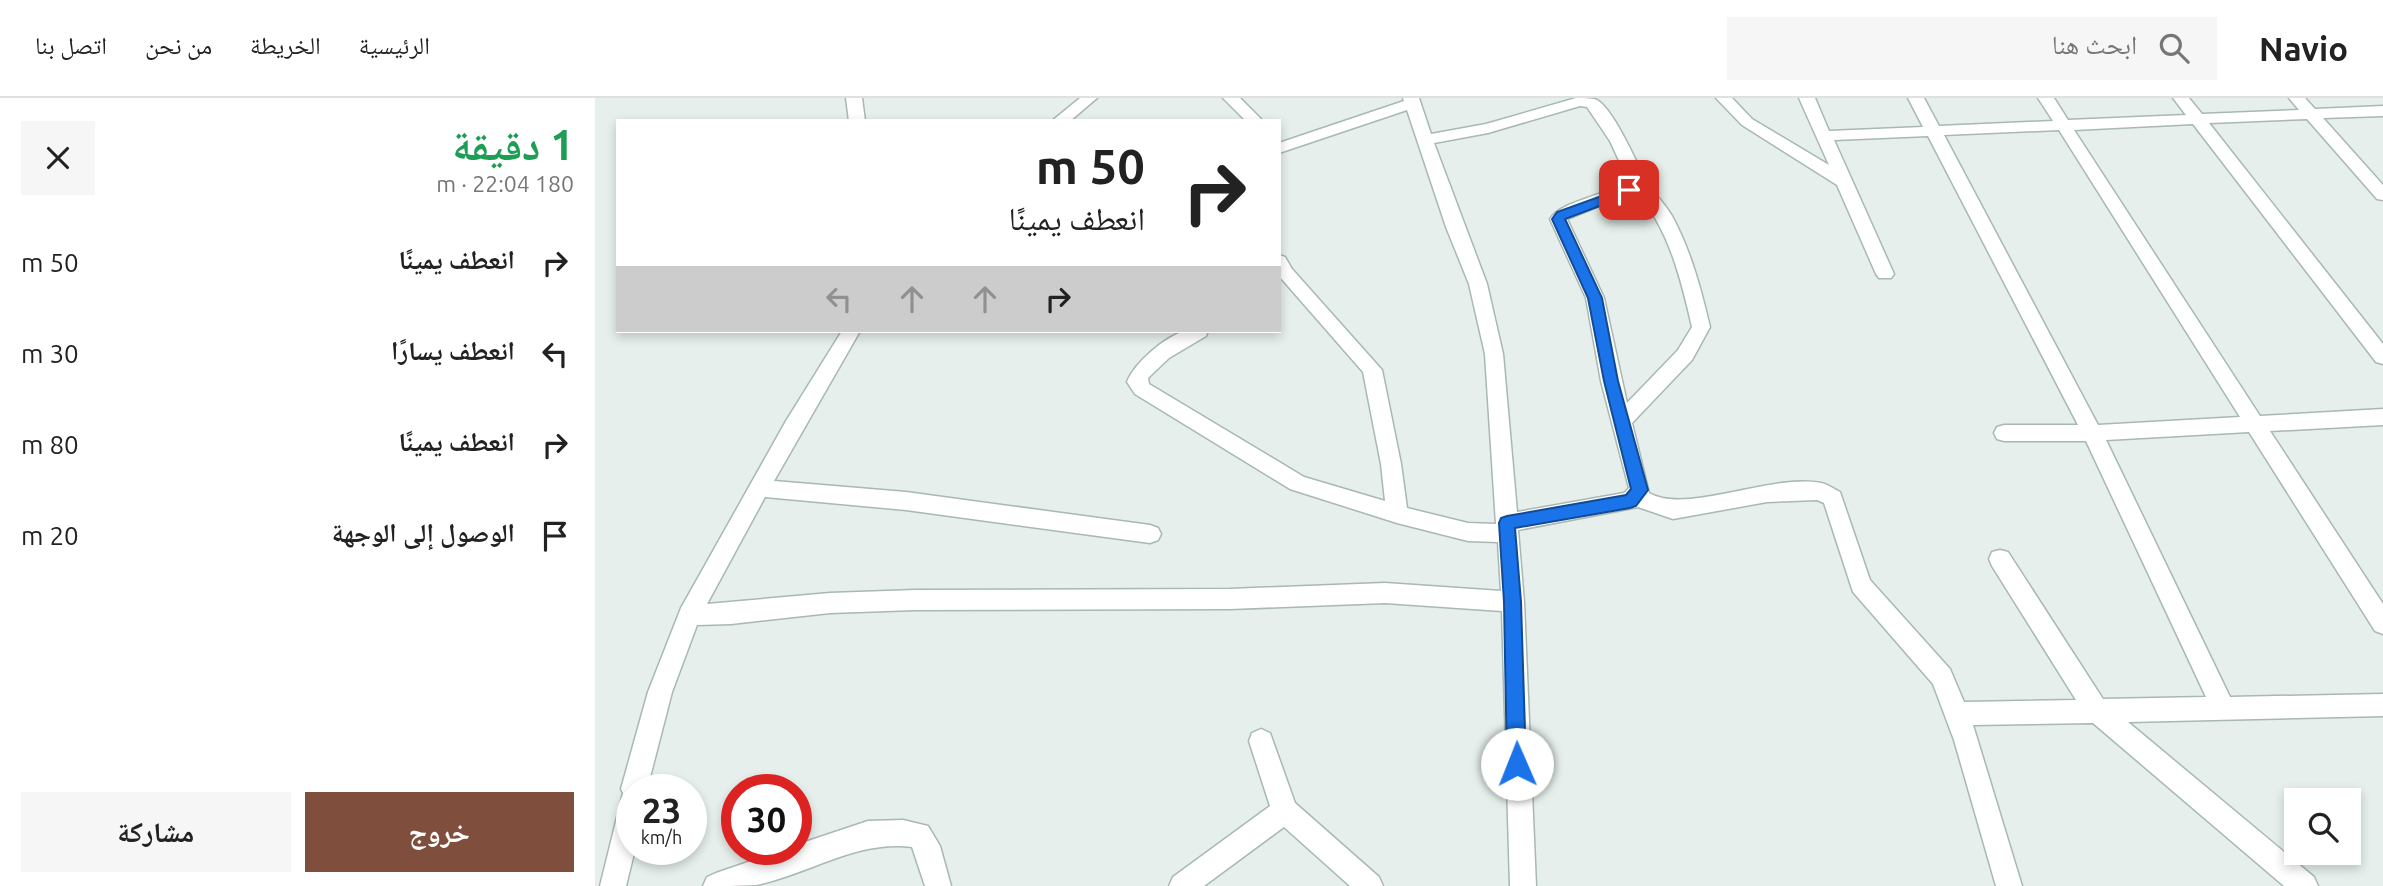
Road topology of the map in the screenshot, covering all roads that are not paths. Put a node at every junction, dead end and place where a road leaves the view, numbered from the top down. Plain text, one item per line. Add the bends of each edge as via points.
1 (854, 98) edge
2 (1089, 98) edge
3 (1231, 98) edge
4 (1724, 98) edge
5 (1807, 98) edge
6 (1916, 98) edge
7 (2046, 98) edge
8 (2181, 98) edge
9 (2297, 98) edge
10 (1412, 100) edge
11 (2383, 111) edge
12 (2311, 114) junction
13 (857, 119) edge
14 (1063, 119) edge
15 (1253, 119) edge
16 (2197, 120) junction
17 (2063, 125) junction
18 (1933, 131) junction
19 (1824, 136) junction
20 (1425, 140) junction
21 (1281, 146) edge
22 (1637, 181) junction
23 (1844, 182) junction
24 (2383, 195) edge
25 (1282, 271) edge
26 (1885, 274) dead end
27 (850, 333) edge
28 (1196, 333) edge
29 (2383, 357) edge
30 (2383, 417) edge
31 (1621, 422) junction
32 (2255, 424) junction
33 (2004, 433) dead end
34 (2092, 433) junction
35 (760, 488) junction
36 (1637, 496) junction
37 (1397, 514) junction
38 (1507, 528) junction
39 (1150, 534) dead end
40 (2000, 559) dead end
41 (1513, 602) junction
42 (689, 615) junction
43 (2383, 624) edge
44 (2383, 705) edge
45 (2223, 708) junction
46 (2097, 711) junction
47 (1957, 714) junction
48 (1261, 741) dead end
49 (639, 774) edge
50 (1285, 811) junction
51 (618, 865) edge
52 (613, 886) edge
53 (716, 886) edge
54 (938, 886) edge
55 (1182, 886) edge
56 (1370, 886) edge
57 (1523, 886) edge
58 (2009, 886) edge
59 (2305, 886) edge

1 - 13 street
2 - 14 street
3 - 15 street
4 - 23 street via 1747,122
5 - 19 street
6 - 18 street
7 - 17 street
8 - 16 street
9 - 12 street
10 - 20 street
10 - 21 street
11 - 12 street
12 - 16 street
12 - 24 street
16 - 17 street
16 - 29 street
17 - 18 street
17 - 32 street
18 - 19 street
18 - 34 street
19 - 23 street
20 - 22 street via 1588,102 1611,131
20 - 38 street via 1478,284 1494,354
22 - 31 street via 1658,206 1673,235 1690,275 1701,327 1685,355
22 - 31 street via 1629,190 1559,219 1595,298
23 - 26 street
25 - 37 street via 1372,370
27 - 35 street
28 - 37 street via 1137,375 1142,389 1297,483
30 - 32 street
31 - 36 street via 1640,490
32 - 34 street
32 - 43 street
33 - 34 street
34 - 45 street
35 - 39 street
35 - 42 street
36 - 38 street
36 - 47 street via 1673,510 1767,493 1819,491 1833,498 1861,585 1942,677
37 - 38 street via 1468,532
38 - 41 street
40 - 46 street
41 - 42 street via 1385,593 1230,600 915,600
41 - 57 street
42 - 49 street via 660,692
44 - 45 street
45 - 46 street
46 - 47 street
46 - 59 street
47 - 58 street
48 - 50 street
50 - 55 street
50 - 56 street
51 - 52 street
53 - 54 street via 868,834 903,832 919,835 927,846

